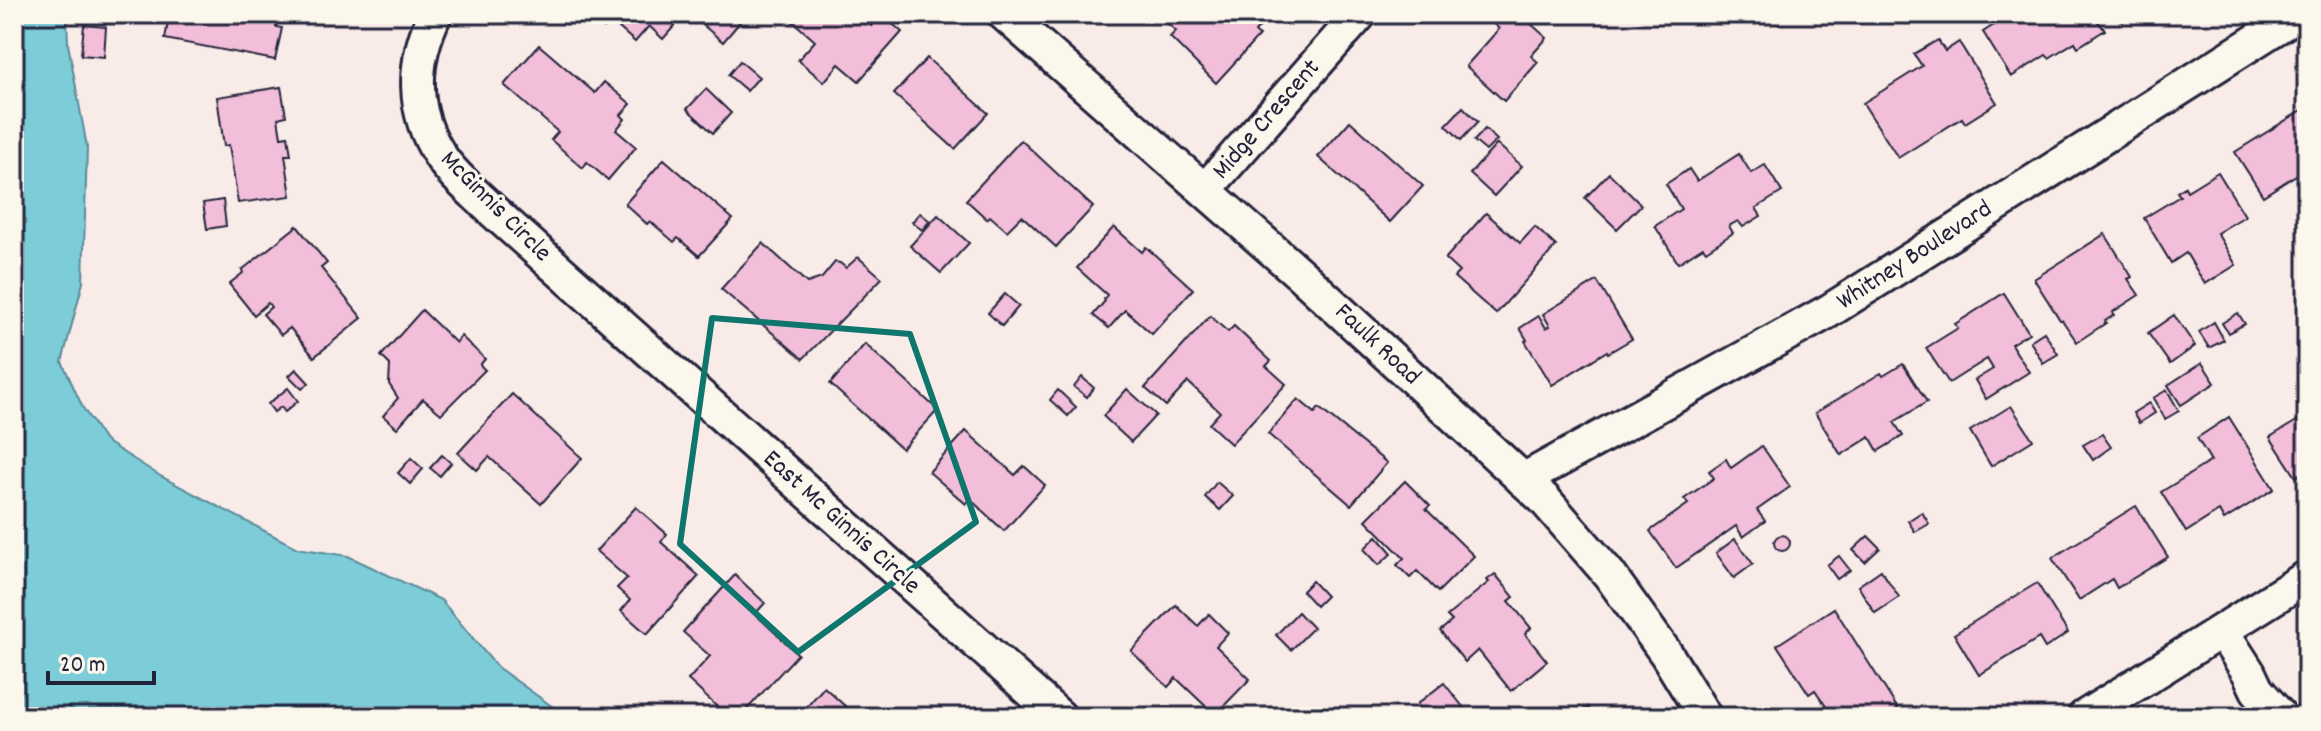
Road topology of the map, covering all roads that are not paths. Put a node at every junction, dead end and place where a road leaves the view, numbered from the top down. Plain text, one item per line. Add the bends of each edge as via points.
1 (435, 14) edge
2 (1004, 14) edge
3 (1360, 14) edge
4 (2298, 14) edge
5 (1205, 190) junction
6 (623, 328) joint
7 (1523, 480) junction
8 (2307, 577) edge
9 (2222, 631) junction
10 (1060, 717) edge
11 (1705, 717) edge
12 (2084, 717) edge
13 (2281, 717) edge

1 - 6 street, McGinnis Circle via 424,37 418,97 426,130 442,159
2 - 5 street, Faulk Road
3 - 5 street, Midge Crescent
4 - 7 street, Whitney Boulevard via 1829,311
5 - 7 street, Faulk Road
6 - 10 street, East Mc Ginnis Circle
7 - 11 street, Faulk Road via 1609,574
8 - 9 street
9 - 12 street
9 - 13 street via 2257,690

